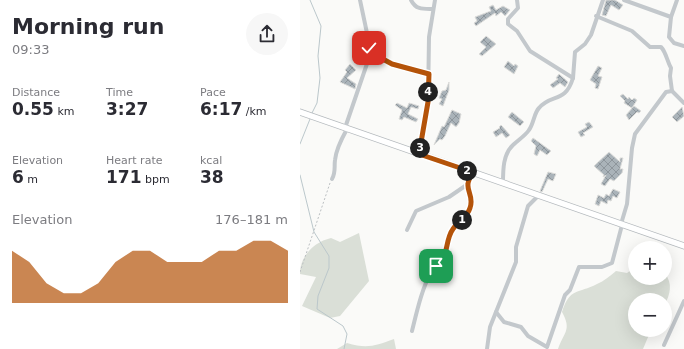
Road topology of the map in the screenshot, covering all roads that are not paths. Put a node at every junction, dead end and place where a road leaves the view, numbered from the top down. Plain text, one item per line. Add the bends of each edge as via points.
1 (360, 0) edge
2 (411, 0) edge
3 (435, 0) edge
4 (518, 0) edge
5 (603, 0) edge
6 (624, 0) edge
7 (677, 0) edge
8 (433, 9) junction
9 (596, 16) junction
10 (671, 17) junction
11 (684, 46) edge
12 (370, 52) junction
13 (429, 74) junction
14 (573, 78) junction
15 (672, 92) junction
16 (684, 103) edge
17 (300, 112) edge
18 (346, 128) junction
19 (419, 154) junction
20 (472, 172) junction
21 (332, 179) road end
22 (503, 183) junction
23 (468, 184) junction
24 (538, 195) junction
25 (621, 224) junction
26 (407, 230) dead end
27 (684, 246) edge
28 (684, 301) edge
29 (496, 312) junction
30 (412, 331) dead end
31 (664, 345) dead end
32 (487, 349) edge

1 - 12 street
2 - 8 street via 419,9
3 - 8 street
4 - 14 street via 518,8 508,19 508,24 517,31 530,51
5 - 9 street
6 - 10 street
7 - 10 street
8 - 13 street via 429,37
9 - 14 street via 591,35 585,44 574,52
9 - 15 street via 632,31 650,47 663,49 671,68
10 - 11 street via 669,37 674,43
12 - 13 street via 392,64
12 - 18 street
13 - 19 street via 428,102
14 - 22 street via 565,93 539,108 526,134 506,154
15 - 16 street
15 - 25 street via 666,92 636,134 632,148 627,204
17 - 18 main road
18 - 19 main road
18 - 21 street via 334,160
19 - 20 main road
20 - 22 main road
20 - 23 street
22 - 24 main road
23 - 26 street via 449,197 416,211
23 - 30 street via 472,198 470,207 465,218 448,237 445,257 441,264 433,268 427,280
24 - 25 main road
24 - 29 street via 528,206 516,247 516,262
25 - 27 main road
25 - 29 street via 612,263 602,267 579,267 570,290 565,295 547,347 528,336 521,326 504,322
28 - 31 street
29 - 32 street via 490,328

